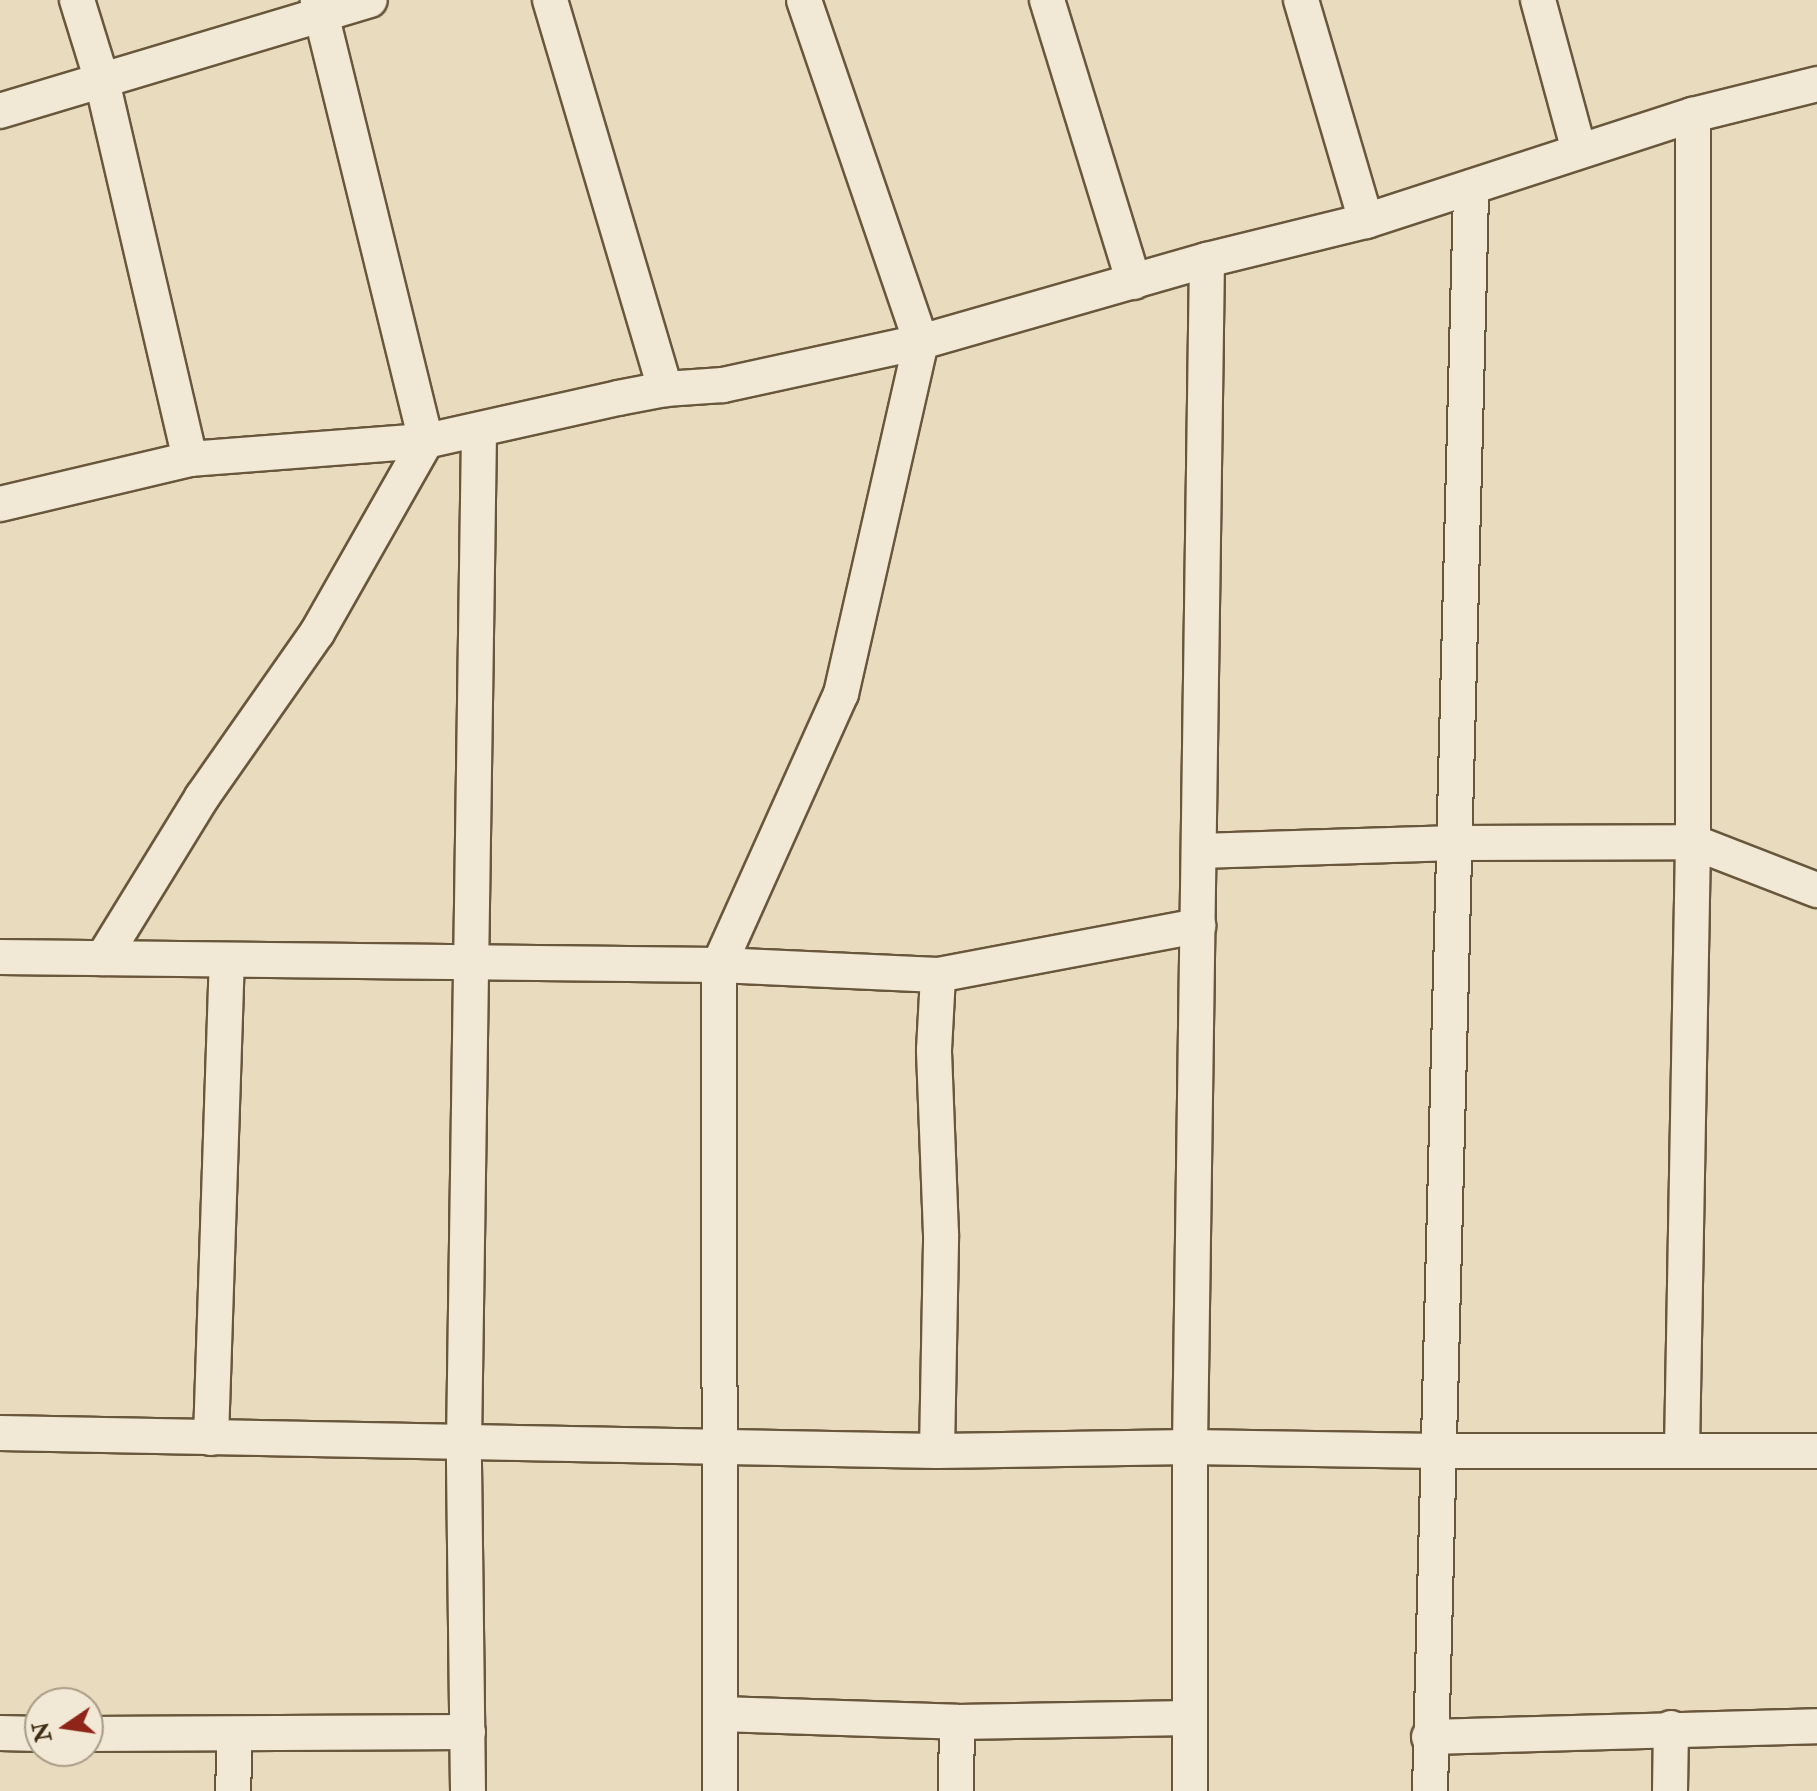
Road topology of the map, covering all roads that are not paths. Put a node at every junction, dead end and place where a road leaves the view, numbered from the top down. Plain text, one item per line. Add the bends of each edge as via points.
1 (77, 0) edge
2 (370, 0) edge
3 (550, 0) edge
4 (804, 0) edge
5 (1047, 0) edge
6 (1301, 0) edge
7 (1538, 0) edge
8 (320, 7) edge
9 (102, 81) junction
10 (1817, 84) edge
11 (0, 111) edge
12 (1693, 115) junction
13 (1579, 151) junction
14 (1471, 188) junction
15 (1366, 221) junction
16 (1207, 260) junction
17 (1134, 282) junction
18 (921, 342) junction
19 (665, 389) junction
20 (479, 431) junction
21 (426, 441) junction
22 (190, 459) junction
23 (0, 504) edge
24 (1693, 842) junction
25 (1456, 843) junction
26 (1199, 851) junction
27 (1817, 890) edge
28 (1198, 926) junction
29 (0, 957) edge
30 (103, 958) junction
31 (227, 960) junction
32 (472, 963) junction
33 (719, 965) junction
34 (938, 975) junction
35 (0, 1433) edge
36 (211, 1438) junction
37 (464, 1444) junction
38 (717, 1444) junction
39 (1190, 1447) junction
40 (1682, 1450) junction
41 (937, 1451) junction
42 (1438, 1451) junction
43 (1817, 1451) edge
44 (720, 1714) junction
45 (1190, 1718) junction
46 (957, 1722) junction
47 (1817, 1726) edge
48 (1671, 1728) junction
49 (468, 1732) junction
50 (0, 1733) edge
51 (24, 1734) edge
52 (104, 1734) edge
53 (235, 1734) junction
54 (1429, 1737) junction
55 (233, 1791) edge
56 (468, 1791) edge
57 (720, 1791) edge
58 (956, 1791) edge
59 (1190, 1791) edge
60 (1430, 1791) edge
61 (1670, 1791) edge

1 - 9 street
2 - 8 street
3 - 19 street
4 - 18 street
5 - 17 street
6 - 15 street
7 - 13 street
8 - 9 street
8 - 21 street
9 - 11 street
9 - 22 street
10 - 12 street
12 - 13 street
12 - 24 street
13 - 14 street
14 - 15 street
14 - 25 street
15 - 16 street
16 - 17 street
16 - 26 street
17 - 18 street
18 - 19 street via 723,385
18 - 33 street via 841,694
19 - 20 street
20 - 21 street
20 - 32 street
21 - 22 street
21 - 30 street via 317,633 202,797
22 - 23 street
24 - 25 street
24 - 27 street
24 - 40 street
25 - 26 street
25 - 42 street
26 - 28 street
28 - 34 street
28 - 39 street
29 - 30 street
30 - 31 street
31 - 32 street
31 - 36 street
32 - 33 street
32 - 37 street
33 - 34 street
33 - 38 street
34 - 41 street
35 - 36 street
36 - 37 street
37 - 38 street
37 - 49 street
38 - 41 street
38 - 44 street
39 - 41 street
39 - 42 street
39 - 45 street
40 - 42 street
40 - 43 street
42 - 54 street
44 - 46 street
44 - 57 street
45 - 46 street
45 - 59 street
46 - 58 street
47 - 48 street
48 - 54 street
48 - 61 street
49 - 53 street
49 - 56 street
50 - 51 street
52 - 53 street
53 - 55 street
54 - 60 street

